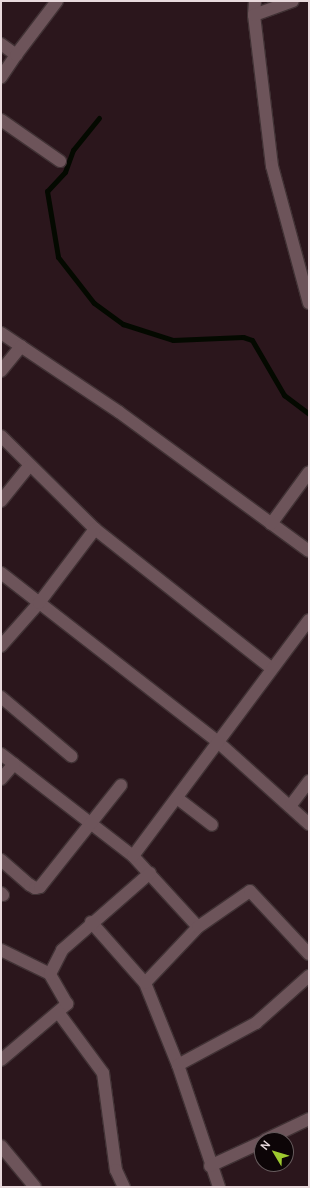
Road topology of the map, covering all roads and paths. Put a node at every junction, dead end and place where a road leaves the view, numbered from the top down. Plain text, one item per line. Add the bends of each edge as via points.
1 (57, 1) edge
2 (255, 1) edge
3 (293, 1) edge
4 (254, 15) junction
5 (1, 44) edge
6 (16, 56) junction
7 (1, 77) edge
8 (1, 120) edge
9 (60, 161) dead end
10 (309, 302) edge
11 (1, 334) edge
12 (21, 346) junction
13 (1, 371) edge
14 (1, 436) edge
15 (29, 466) junction
16 (309, 472) edge
17 (1, 501) edge
18 (271, 524) junction
19 (95, 529) junction
20 (309, 551) edge
21 (1, 573) edge
22 (39, 603) junction
23 (309, 620) edge
24 (1, 646) edge
25 (271, 668) junction
26 (1, 697) edge
27 (219, 743) junction
28 (1, 754) edge
29 (71, 756) dead end
30 (14, 764) junction
31 (1, 779) edge
32 (309, 781) edge
33 (121, 785) dead end
34 (177, 798) junction
35 (291, 805) junction
36 (309, 824) edge
37 (212, 825) dead end
38 (90, 826) junction
39 (133, 856) junction
40 (1, 860) edge
41 (150, 873) junction
42 (91, 922) junction
43 (198, 928) junction
44 (1, 950) edge
45 (309, 954) edge
46 (50, 974) junction
47 (309, 976) edge
48 (145, 983) junction
49 (58, 1012) junction
50 (1, 1060) edge
51 (178, 1064) junction
52 (309, 1120) edge
53 (283, 1132) edge
54 (1, 1146) edge
55 (254, 1146) edge
56 (210, 1166) junction
57 (35, 1187) edge
58 (124, 1187) edge
59 (219, 1187) edge

1 - 6 street
2 - 4 street
3 - 4 street
4 - 10 street via 272,166
5 - 6 street
6 - 7 street
8 - 9 street
11 - 12 street
12 - 13 street
12 - 18 street via 119,412
14 - 15 street
15 - 17 street
15 - 19 street
16 - 18 street
18 - 20 street
19 - 22 street
19 - 25 street
21 - 22 street
22 - 24 street
22 - 27 street
23 - 25 street
25 - 27 street
26 - 29 street
27 - 34 street
27 - 35 street
28 - 30 street
30 - 31 street
30 - 38 street
32 - 35 street
33 - 38 street
34 - 37 street
34 - 39 street
35 - 36 street
38 - 39 street
38 - 40 street via 40,887 30,885
39 - 41 street
41 - 42 street
41 - 43 street
42 - 46 street via 62,950
42 - 48 street
43 - 45 street via 250,891
43 - 48 street
44 - 46 street
46 - 49 street via 67,1004
47 - 51 street via 256,1023
48 - 51 street
49 - 50 street
49 - 58 street via 102,1073 116,1170
51 - 56 street
52 - 53 street
54 - 57 street
55 - 56 street
56 - 59 street

